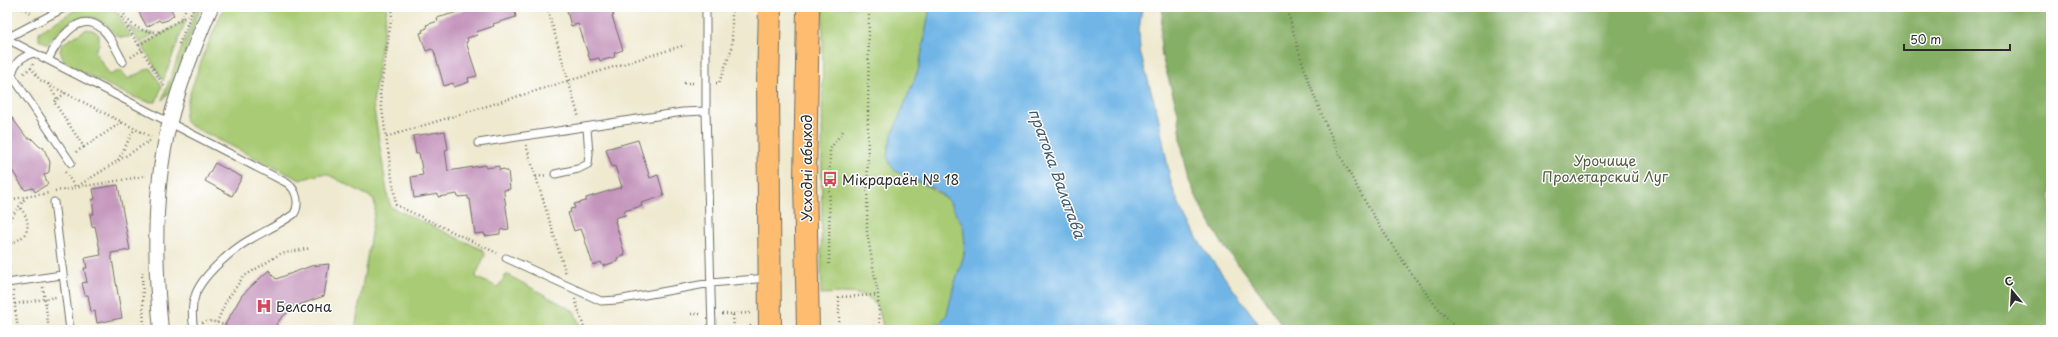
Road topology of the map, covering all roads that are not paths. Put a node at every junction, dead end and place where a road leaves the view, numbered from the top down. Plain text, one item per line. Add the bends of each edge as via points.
1 (66, 7) edge
2 (211, 7) edge
3 (706, 7) edge
4 (770, 7) edge
5 (808, 7) edge
6 (7, 39) edge
7 (34, 53) junction
8 (48, 60) junction
9 (123, 62) dead end
10 (7, 68) edge
11 (12, 76) junction
12 (706, 111) junction
13 (169, 122) junction
14 (584, 128) junction
15 (478, 143) dead end
16 (71, 163) dead end
17 (555, 174) dead end
18 (54, 202) dead end
19 (506, 258) road end
20 (62, 275) junction
21 (769, 277) junction
22 (7, 283) edge
23 (711, 283) junction
24 (70, 330) edge
25 (161, 330) edge
26 (194, 330) edge
27 (712, 330) edge
28 (770, 330) edge
29 (808, 330) edge

1 - 6 lane
2 - 13 street via 187,65
3 - 12 lane
4 - 21 main road
5 - 29 main road, Усходні абыход via 805,180
6 - 7 lane
7 - 8 lane
7 - 11 lane via 18,60
8 - 9 lane via 66,32 88,23 103,30
8 - 13 lane
10 - 11 lane
11 - 16 lane
12 - 14 lane via 683,112
12 - 23 lane
13 - 25 street via 157,223
13 - 26 lane via 287,182 294,189 296,197 294,214 248,240 203,282 195,294
14 - 15 lane
14 - 17 lane via 589,154 588,164
18 - 20 lane
19 - 23 lane via 594,299 610,301
20 - 22 lane
20 - 24 lane
21 - 23 lane
21 - 28 main road
23 - 27 lane

